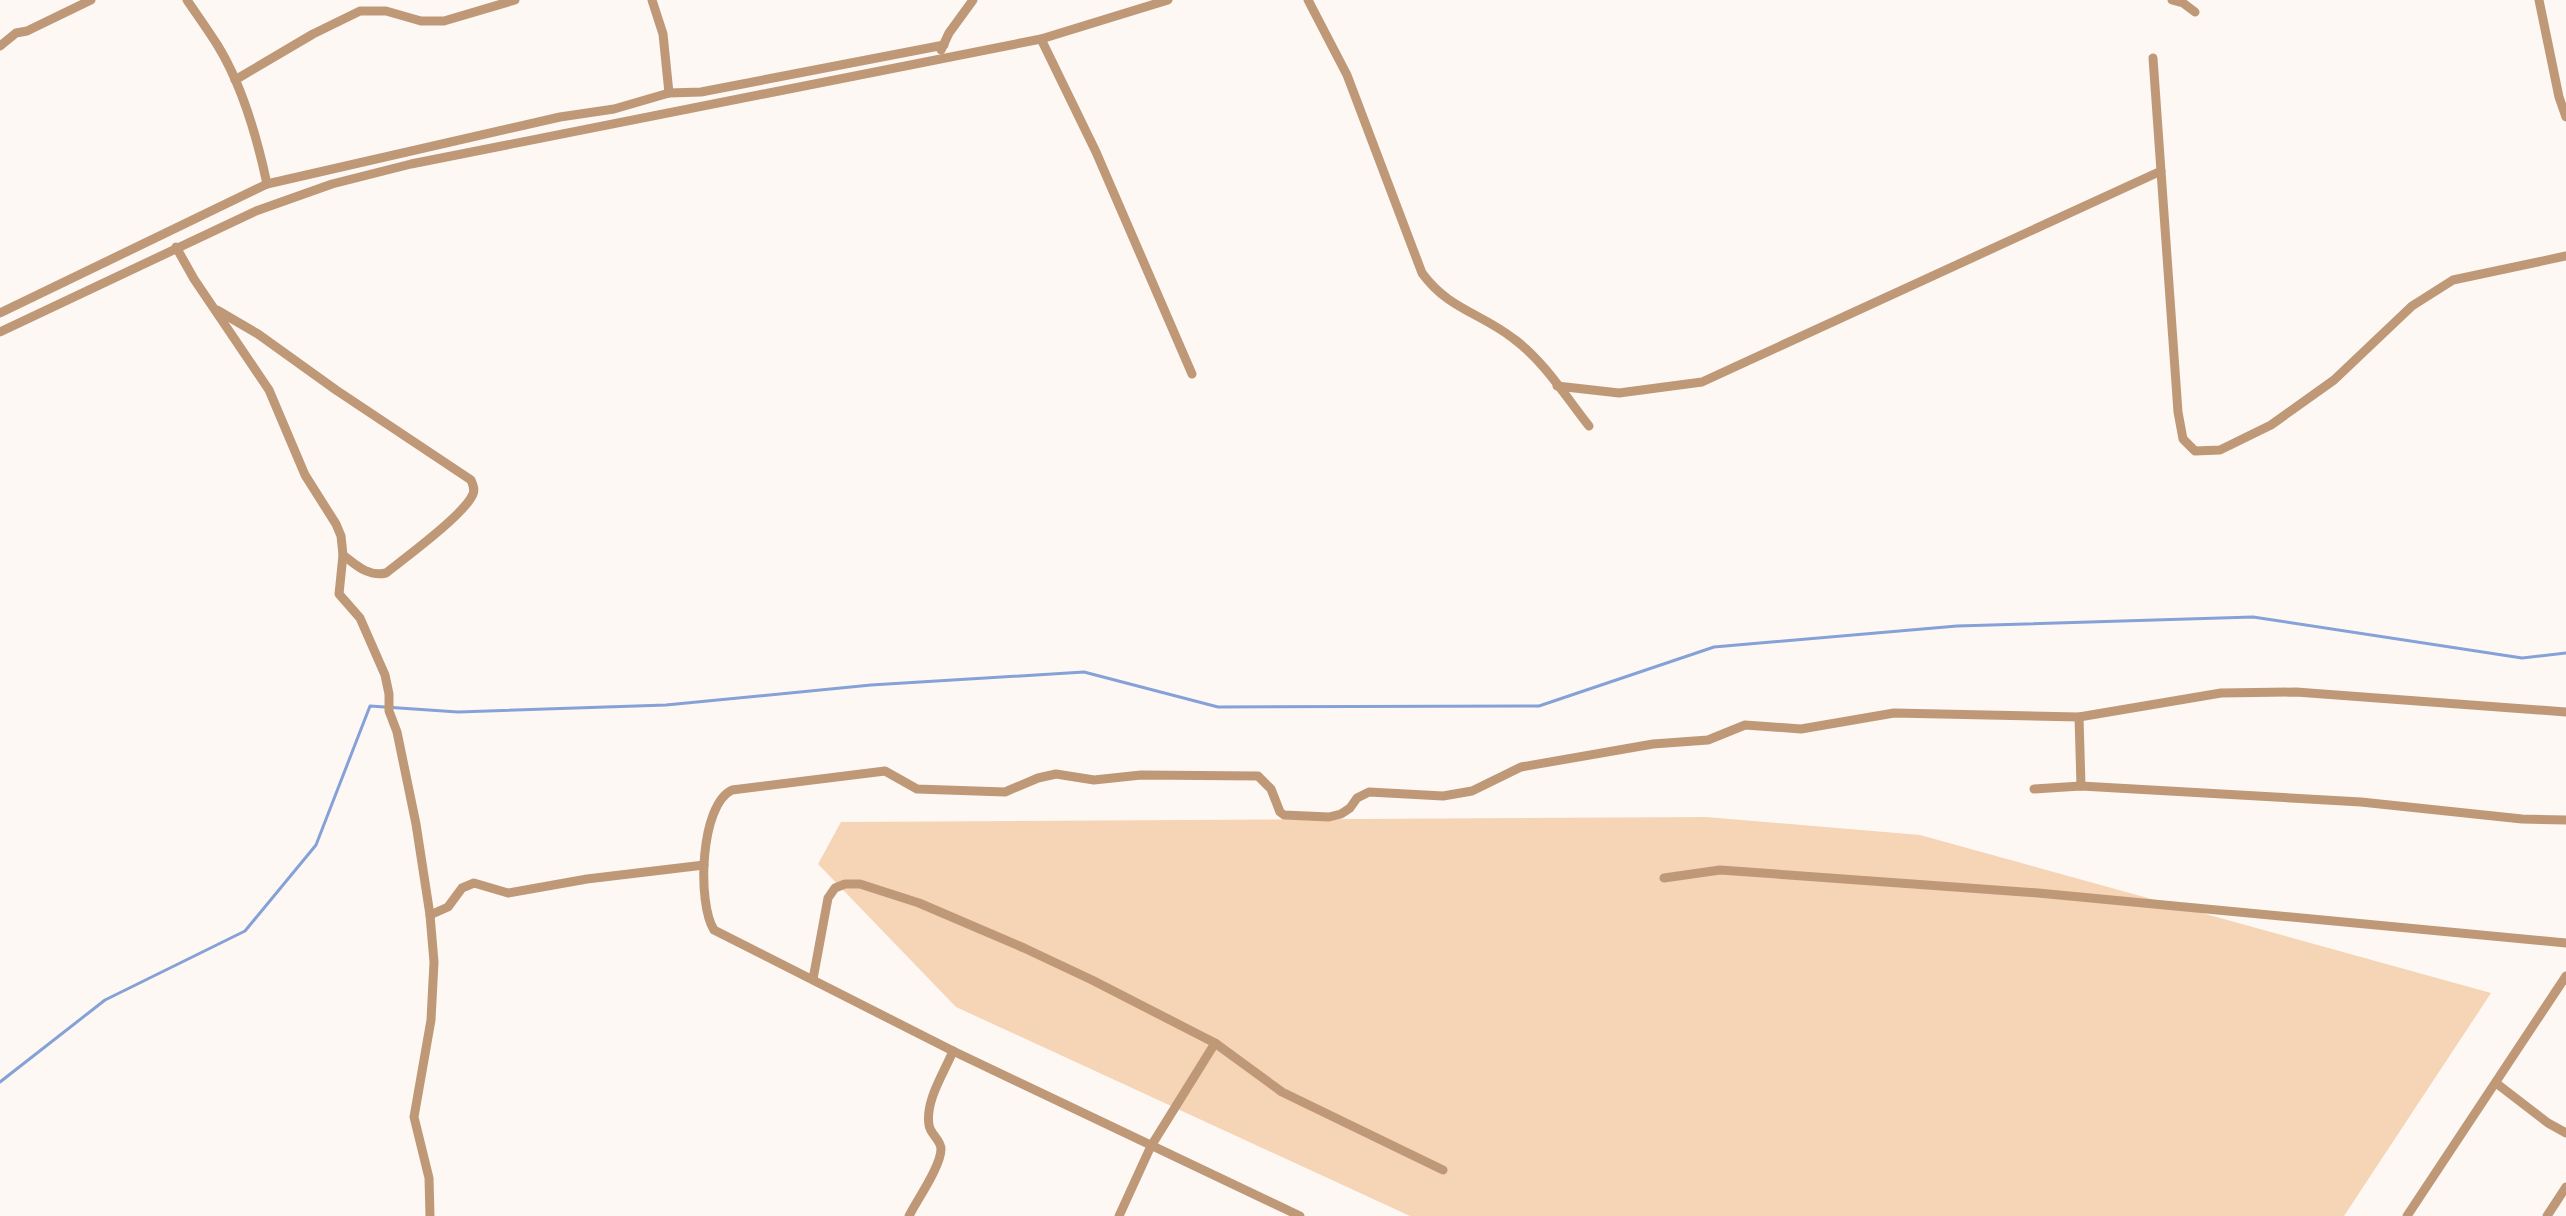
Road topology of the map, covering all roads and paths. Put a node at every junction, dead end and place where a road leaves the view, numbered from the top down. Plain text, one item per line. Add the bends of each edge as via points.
1 (91, 0) edge
2 (187, 0) edge
3 (514, 0) edge
4 (652, 0) edge
5 (973, 0) edge
6 (1168, 0) edge
7 (1308, 0) edge
8 (2172, 0) edge
9 (2539, 0) edge
10 (2195, 12) dead end
11 (1041, 39) junction
12 (944, 45) junction
13 (0, 46) edge
14 (938, 58) junction
15 (2153, 58) dead end
16 (235, 80) junction
17 (669, 93) junction
18 (2566, 117) edge
19 (2161, 171) junction
20 (267, 184) junction
21 (176, 247) junction
22 (2566, 256) edge
23 (216, 309) junction
24 (0, 313) edge
25 (0, 332) edge
26 (1192, 374) dead end
27 (1557, 386) junction
28 (1589, 426) dead end
29 (343, 555) junction
30 (2566, 712) edge
31 (2079, 717) junction
32 (2081, 786) junction
33 (2034, 789) dead end
34 (2566, 820) edge
35 (704, 865) junction
36 (1664, 878) dead end
37 (430, 915) junction
38 (2566, 943) edge
39 (2566, 976) edge
40 (813, 979) junction
41 (1215, 1043) junction
42 (953, 1051) junction
43 (2496, 1083) junction
44 (2566, 1133) edge
45 (1151, 1146) junction
46 (1443, 1170) dead end
47 (2566, 1187) edge
48 (430, 1216) edge
49 (909, 1216) edge
50 (1119, 1216) edge
51 (1300, 1216) edge
52 (2407, 1216) edge
53 (2547, 1216) edge

1 - 13 street via 16,33
2 - 16 street
3 - 16 street via 444,21 422,21 386,11 360,11
4 - 17 street via 663,34
5 - 12 street
6 - 11 street
7 - 27 street via 1347,75 1422,273 1431,287 1452,304 1516,339
8 - 10 street
9 - 18 street
11 - 14 street
11 - 26 street via 1096,152
12 - 14 street
12 - 17 street via 701,92
14 - 21 street via 411,164 332,184 256,211
15 - 19 street
16 - 20 street via 260,148
17 - 20 street via 614,109 430,145
19 - 22 street via 2178,412 2183,439 2195,451 2220,450 2271,425 2334,380 2412,306 2453,280
19 - 27 street via 1702,382 1619,393
20 - 24 street
21 - 23 street
21 - 25 street
23 - 29 street via 269,390 305,475 336,524
23 - 29 street via 471,480 473,495 458,512 386,573 366,572
27 - 28 street
29 - 37 street via 339,594 360,618 378,656 389,694 389,711 416,824
30 - 31 street via 2296,692 2221,693
31 - 32 street
31 - 35 street via 1894,713 1801,729 1745,725 1708,740 1653,744 1521,767 1472,791 1443,796 1369,792 1341,814 1329,817 1284,815 1271,789 1258,776 1141,775 1094,780 1056,774 1005,792 917,789 885,771 724,794 716,804
32 - 33 street
32 - 34 street via 2361,802
35 - 37 street via 508,893 474,882 462,888 448,907
35 - 40 street via 708,920 714,930
36 - 38 street via 1732,871 2038,893
37 - 48 street via 434,962 431,1020 414,1117 429,1178
39 - 43 street
40 - 41 street via 828,898 835,888 860,884 919,903 1024,948
40 - 42 street
41 - 45 street
41 - 46 street via 1282,1092
42 - 45 street
42 - 49 street via 928,1115 929,1129 942,1150
43 - 44 street
43 - 52 street
45 - 50 street
45 - 51 street
47 - 53 street

